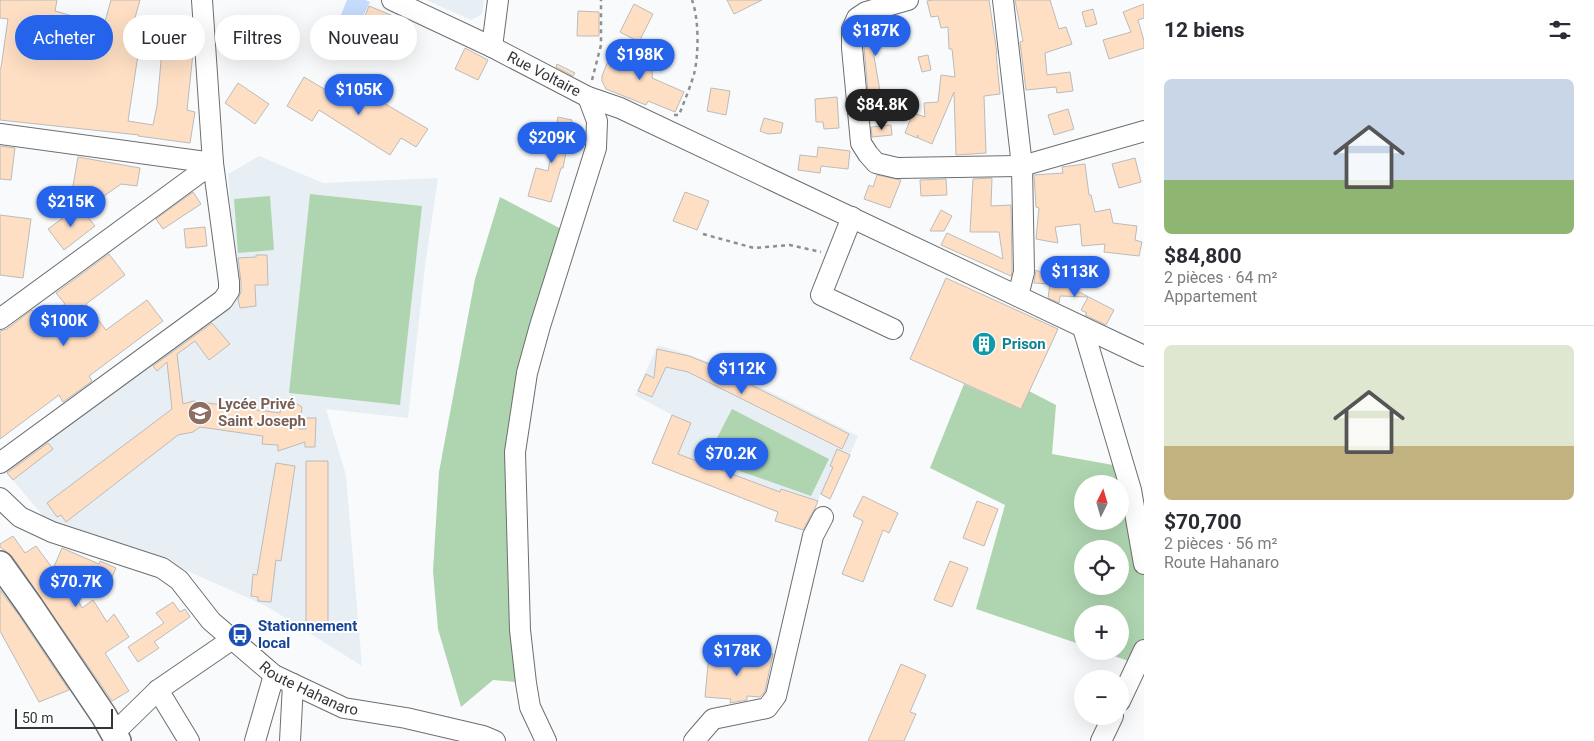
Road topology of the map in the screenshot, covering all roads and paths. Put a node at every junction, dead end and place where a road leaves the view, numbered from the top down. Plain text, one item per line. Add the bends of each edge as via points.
1 (202, 0) edge
2 (392, 0) edge
3 (498, 0) edge
4 (601, 0) edge
5 (692, 0) edge
6 (908, 0) edge
7 (1003, 0) edge
8 (492, 47) junction
9 (588, 96) junction
10 (669, 114) dead end
11 (1144, 131) edge
12 (0, 134) edge
13 (213, 163) junction
14 (1022, 166) junction
15 (852, 218) junction
16 (703, 234) dead end
17 (837, 256) junction
18 (1018, 296) junction
19 (0, 319) edge
20 (1082, 328) junction
21 (892, 329) dead end
22 (1144, 356) edge
23 (0, 463) edge
24 (0, 498) edge
25 (823, 517) dead end
26 (0, 564) edge
27 (1144, 564) edge
28 (231, 640) junction
29 (1144, 650) edge
30 (274, 675) junction
31 (1129, 682) edge
32 (293, 684) junction
33 (158, 690) junction
34 (1109, 725) edge
35 (116, 737) edge
36 (489, 738) edge
37 (189, 741) edge
38 (255, 741) edge
39 (290, 741) edge
40 (546, 741) edge
41 (694, 741) edge
42 (1101, 741) edge

1 - 13 street
2 - 8 street, Rue Voltaire
3 - 8 street
4 - 9 path via 601,45
5 - 10 path via 696,12 697,42 694,73 679,115
6 - 14 street via 866,12 857,18 852,29 861,143 868,154 876,163 896,168
7 - 14 street
8 - 9 street, Rue Voltaire
9 - 15 street, Rue Voltaire via 620,108
9 - 40 street via 597,120 596,148 526,373 515,452 520,630 530,707
11 - 14 street
12 - 13 street
13 - 19 street
13 - 23 street via 229,282 229,291 223,300
14 - 18 street via 1024,272
15 - 17 street
15 - 18 street, Rue Voltaire
16 - 17 path via 754,248 790,245
17 - 21 street via 821,296
18 - 20 street, Rue Voltaire
20 - 22 street, Rue Voltaire
20 - 27 street via 1131,490
24 - 28 street, Route Hahanaro via 20,517 52,532 162,568 179,580 211,622
25 - 41 street via 813,536 776,696 767,708 713,719
26 - 35 main road
28 - 30 street, Route Hahanaro
28 - 33 street
29 - 31 street
30 - 32 street, Route Hahanaro
30 - 38 street
32 - 36 street, Route Hahanaro via 344,708 406,718
32 - 39 street
33 - 35 street
33 - 37 street
34 - 42 street

